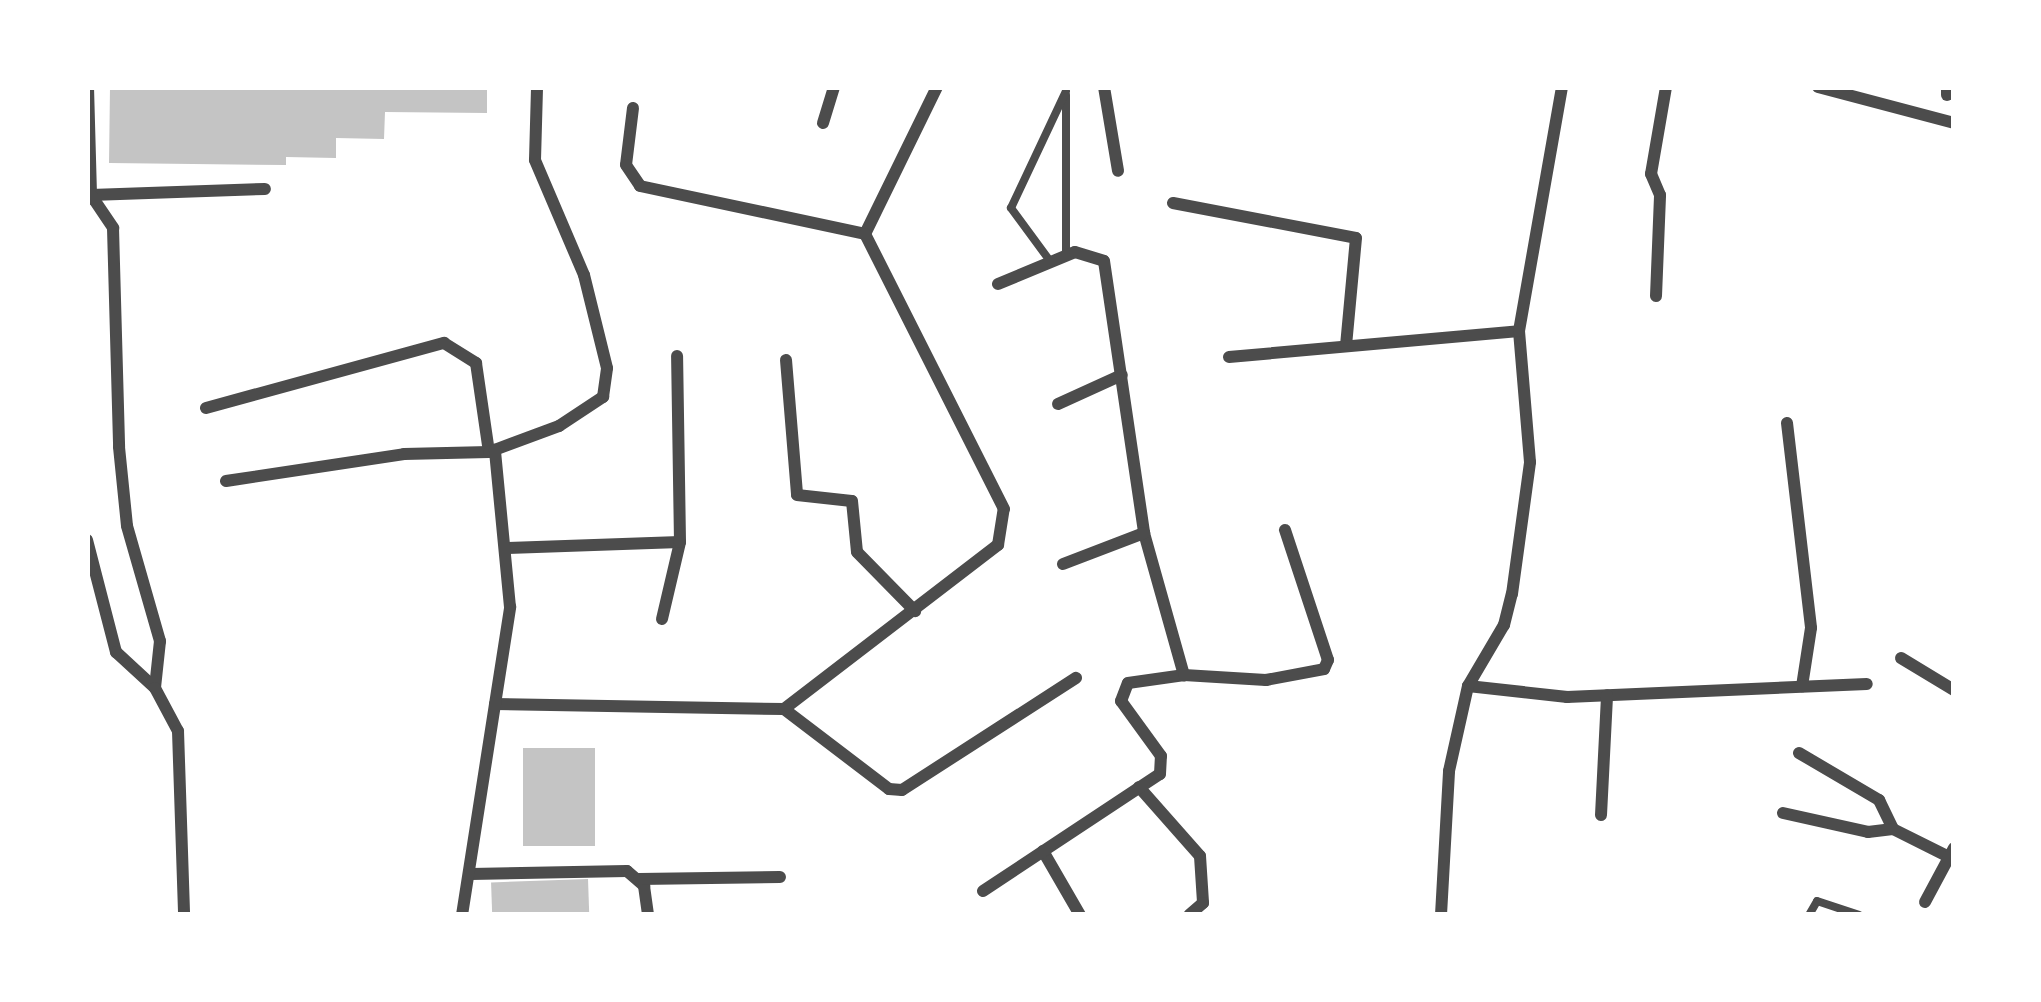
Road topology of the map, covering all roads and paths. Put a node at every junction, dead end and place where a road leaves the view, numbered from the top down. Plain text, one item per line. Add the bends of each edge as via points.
1 (88, 87) edge
2 (537, 87) edge
3 (834, 87) edge
4 (937, 87) edge
5 (1104, 87) edge
6 (1562, 87) edge
7 (1666, 87) edge
8 (1818, 87) edge
9 (1066, 89) edge
10 (633, 108) dead end
11 (823, 123) dead end
12 (1954, 123) edge
13 (1118, 171) dead end
14 (265, 189) dead end
15 (89, 198) edge
16 (1173, 203) dead end
17 (866, 234) junction
18 (1066, 255) junction
19 (1051, 262) junction
20 (998, 284) dead end
21 (1656, 296) dead end
22 (1519, 331) junction
23 (1346, 346) junction
24 (677, 356) dead end
25 (1228, 357) dead end
26 (786, 360) dead end
27 (1122, 375) junction
28 (1058, 404) dead end
29 (206, 408) dead end
30 (1787, 424) dead end
31 (492, 451) junction
32 (226, 481) dead end
33 (1285, 530) dead end
34 (1144, 533) junction
35 (87, 540) edge
36 (680, 542) junction
37 (506, 548) junction
38 (1063, 564) dead end
39 (915, 611) junction
40 (662, 620) dead end
41 (1901, 658) dead end
42 (1184, 675) junction
43 (1076, 678) dead end
44 (1867, 684) dead end
45 (1468, 686) junction
46 (1802, 686) junction
47 (155, 688) junction
48 (1954, 690) edge
49 (1606, 695) junction
50 (495, 704) junction
51 (784, 709) junction
52 (1799, 753) dead end
53 (1139, 787) junction
54 (1783, 812) dead end
55 (1601, 815) dead end
56 (1893, 829) junction
57 (1043, 851) junction
58 (1951, 852) edge
59 (471, 874) junction
60 (780, 878) dead end
61 (639, 879) junction
62 (983, 891) dead end
63 (1925, 902) dead end
64 (184, 915) edge
65 (462, 915) edge
66 (648, 915) edge
67 (1080, 915) edge
68 (1189, 915) edge
69 (1441, 915) edge
70 (1809, 915) edge
71 (1859, 915) edge

1 - 15 street
2 - 31 street via 540,181 584,275 606,386 603,397 560,426
3 - 11 street
4 - 17 street
5 - 13 street
6 - 22 street
7 - 21 street via 1651,175 1660,195
8 - 12 street
9 - 18 lane
9 - 19 lane via 1010,208
10 - 17 street via 626,165 652,192
14 - 15 street
15 - 47 street via 113,228 119,447 127,526 160,641
16 - 23 street via 1356,238
17 - 39 street via 1004,509 998,544
18 - 19 street
18 - 27 street via 1090,251 1104,261
19 - 20 street
22 - 23 street
22 - 45 street via 1530,462 1512,594 1504,625
23 - 25 street
24 - 36 street
26 - 39 street via 796,495 852,501 857,552
27 - 28 street
27 - 34 street
29 - 31 street via 443,343 476,363
30 - 46 street via 1811,628
31 - 32 street via 404,454
31 - 37 street
33 - 42 street via 1327,664 1266,680
34 - 38 street
34 - 42 street
35 - 47 street via 116,652
36 - 37 street
36 - 40 street
37 - 50 street via 509,607
39 - 51 street
41 - 48 street
42 - 53 street via 1127,683 1122,692 1161,756 1160,774
43 - 51 street via 902,790
44 - 46 street
45 - 49 street
45 - 69 street via 1449,771
46 - 49 street
47 - 64 street via 178,731
49 - 55 street
50 - 51 street
50 - 59 street
52 - 56 street via 1879,800
53 - 57 street
53 - 68 street via 1200,856 1203,903
54 - 56 street via 1868,832
56 - 58 street
57 - 62 street
57 - 67 street
58 - 63 street
59 - 61 street via 627,871
59 - 65 street
60 - 61 street
61 - 66 street
70 - 71 lane via 1817,901

